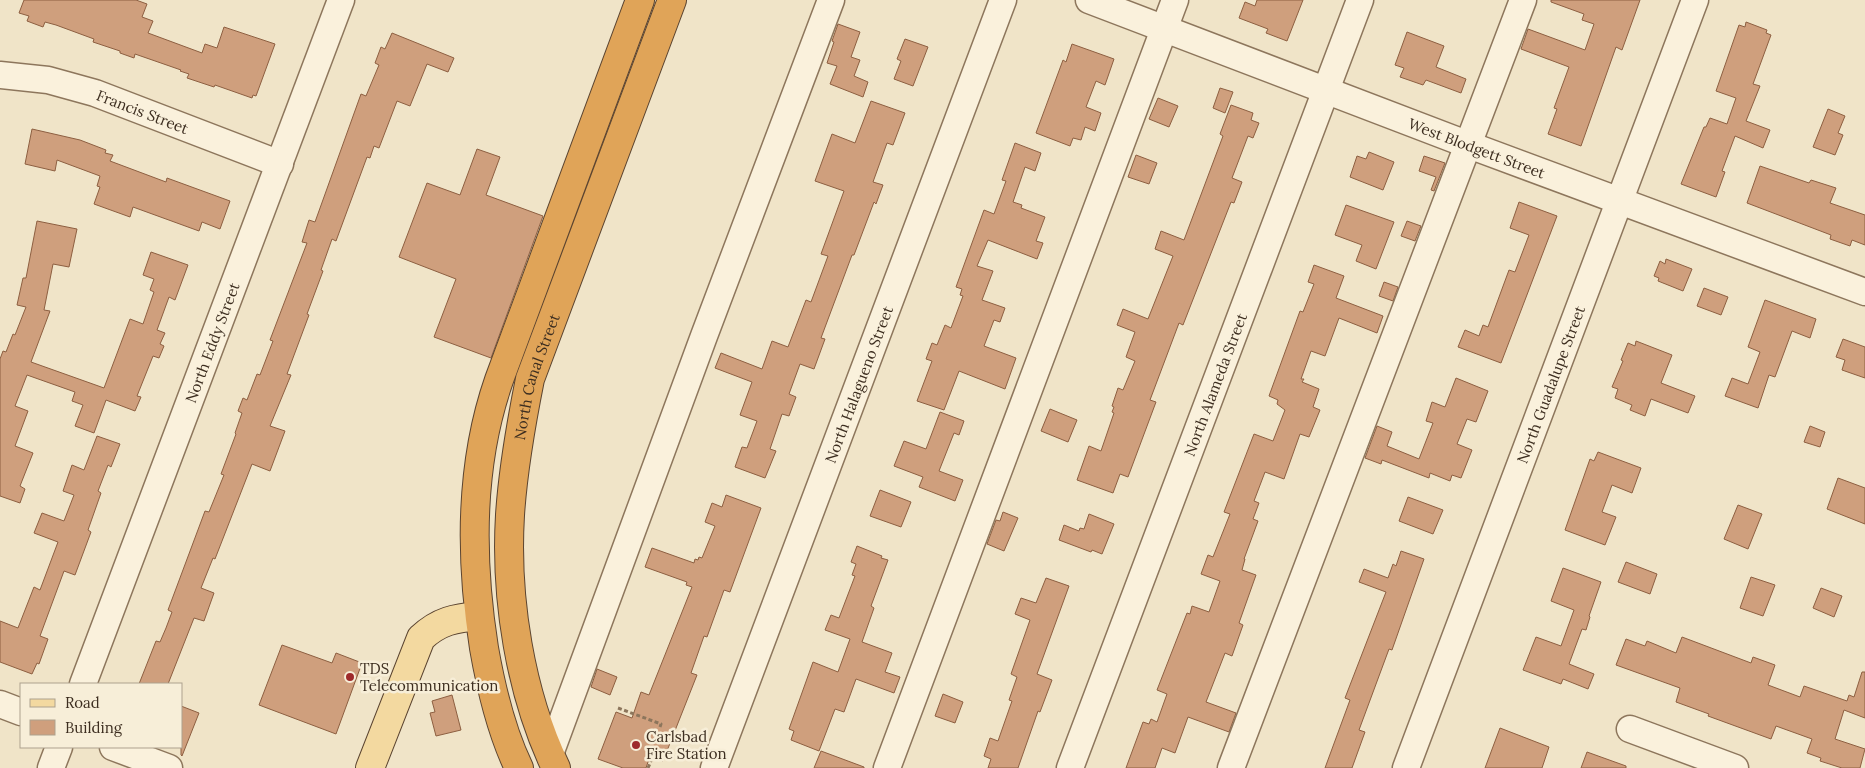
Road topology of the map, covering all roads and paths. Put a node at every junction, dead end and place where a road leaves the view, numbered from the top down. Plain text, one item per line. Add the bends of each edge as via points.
1 (341, 0) edge
2 (640, 0) edge
3 (672, 0) edge
4 (831, 0) edge
5 (1003, 0) edge
6 (1089, 0) edge
7 (1175, 0) edge
8 (1360, 0) edge
9 (1523, 0) edge
10 (1695, 0) edge
11 (1164, 28) junction
12 (0, 75) edge
13 (1326, 90) junction
14 (1469, 145) junction
15 (280, 164) junction
16 (1619, 200) junction
17 (1865, 292) edge
18 (510, 556) junction
19 (479, 616) junction
20 (83, 683) edge
21 (0, 704) edge
22 (618, 708) dead end
23 (20, 712) edge
24 (660, 727) dead end
25 (1630, 729) dead end
26 (59, 748) edge
27 (116, 748) edge
28 (553, 761) edge
29 (651, 761) dead end
30 (51, 768) edge
31 (169, 768) edge
32 (370, 768) edge
33 (519, 768) edge
34 (648, 768) edge
35 (714, 768) edge
36 (887, 768) edge
37 (1070, 768) edge
38 (1231, 768) edge
39 (1406, 768) edge
40 (1734, 768) edge

1 - 15 street, North Eddy Street
2 - 19 highway, North Canal Street via 492,400 475,506 474,550
3 - 18 highway, North Canal Street via 530,379 513,488
4 - 28 street via 704,336 580,697
5 - 35 street, North Halagueno Street
6 - 11 street, West Blodgett Street
7 - 11 street
8 - 13 street, North Alameda Street
9 - 14 street
10 - 16 street, North Guadalupe Street
11 - 13 street, West Blodgett Street
11 - 36 street
12 - 15 street, Francis Street via 48,80 95,93
13 - 14 street, West Blodgett Street
13 - 37 street, North Alameda Street
14 - 16 street, West Blodgett Street
14 - 38 street
15 - 20 street, North Eddy Street
16 - 17 street, West Blodgett Street
16 - 39 street, North Guadalupe Street
18 - 19 highway via 496,598 489,610
18 - 28 highway, North Canal Street via 518,644 537,722
19 - 32 main road via 456,618 432,627 421,638
19 - 33 highway, North Canal Street via 499,713
21 - 23 street
22 - 24 path via 661,724
25 - 40 street
26 - 30 street
27 - 31 street
29 - 34 path

